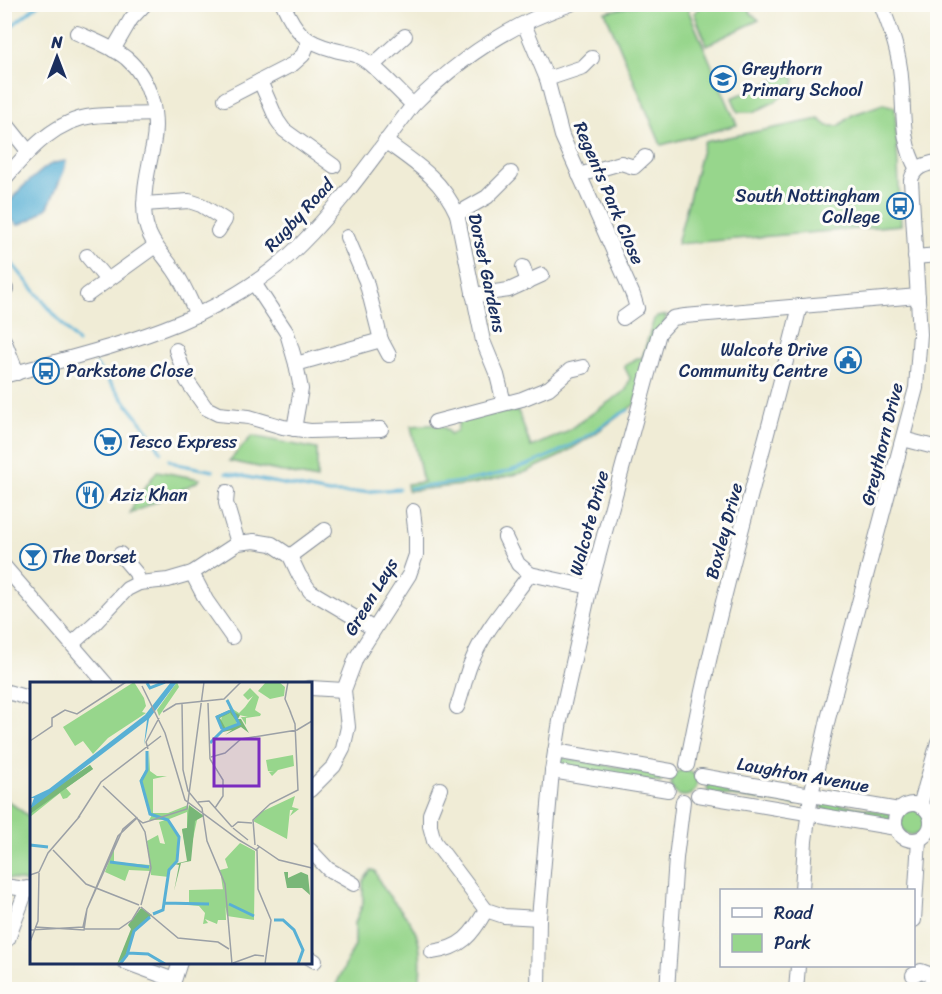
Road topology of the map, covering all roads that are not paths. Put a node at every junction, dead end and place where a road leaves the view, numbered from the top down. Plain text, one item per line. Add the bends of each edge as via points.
1 (145, 4) edge
2 (283, 4) edge
3 (881, 4) edge
4 (566, 5) edge
5 (524, 24) junction
6 (77, 33) dead end
7 (408, 34) dead end
8 (309, 41) junction
9 (113, 50) junction
10 (592, 58) dead end
11 (372, 66) junction
12 (547, 78) junction
13 (260, 81) junction
14 (225, 99) dead end
15 (413, 105) junction
16 (154, 114) junction
17 (4, 121) edge
18 (385, 141) junction
19 (28, 151) junction
20 (645, 157) dead end
21 (938, 162) edge
22 (326, 164) dead end
23 (917, 169) junction
24 (511, 173) dead end
25 (579, 175) junction
26 (6, 176) dead end
27 (144, 204) junction
28 (457, 214) junction
29 (226, 224) dead end
30 (347, 237) dead end
31 (155, 246) junction
32 (938, 255) edge
33 (87, 256) dead end
34 (915, 257) junction
35 (523, 267) dead end
36 (542, 275) dead end
37 (106, 280) junction
38 (528, 282) junction
39 (254, 283) junction
40 (473, 294) junction
41 (87, 295) dead end
42 (918, 296) junction
43 (800, 306) junction
44 (197, 315) junction
45 (623, 318) dead end
46 (4, 340) edge
47 (381, 340) junction
48 (176, 350) dead end
49 (390, 354) dead end
50 (296, 364) junction
51 (572, 366) dead end
52 (10, 374) edge
53 (504, 403) junction
54 (352, 415) dead end
55 (435, 422) dead end
56 (294, 429) junction
57 (381, 429) dead end
58 (353, 430) junction
59 (903, 439) junction
60 (938, 448) edge
61 (227, 492) dead end
62 (399, 523) dead end
63 (325, 530) dead end
64 (505, 537) dead end
65 (238, 543) junction
66 (120, 554) dead end
67 (290, 556) junction
68 (4, 566) edge
69 (192, 573) junction
70 (530, 574) junction
71 (139, 583) junction
72 (10, 584) edge
73 (590, 587) junction
74 (374, 628) junction
75 (232, 637) dead end
76 (72, 644) junction
77 (104, 682) edge
78 (312, 688) edge
79 (344, 690) junction
80 (4, 691) edge
81 (30, 698) edge
82 (456, 705) dead end
83 (938, 742) edge
84 (555, 751) junction
85 (687, 765) junction
86 (552, 771) junction
87 (671, 771) junction
88 (701, 776) junction
89 (312, 788) edge
90 (668, 790) junction
91 (698, 795) junction
92 (811, 795) junction
93 (441, 796) dead end
94 (683, 801) junction
95 (920, 806) junction
96 (899, 810) junction
97 (808, 814) junction
98 (934, 827) edge
99 (896, 828) junction
100 (919, 840) junction
101 (312, 852) edge
102 (354, 884) dead end
103 (4, 886) edge
104 (29, 889) edge
105 (802, 889) edge
106 (915, 904) edge
107 (486, 910) junction
108 (539, 918) junction
109 (8, 939) dead end
110 (432, 952) dead end
111 (127, 964) edge
112 (180, 964) edge
113 (798, 967) edge
114 (911, 976) edge
115 (173, 985) edge
116 (538, 990) edge
117 (668, 990) edge
118 (796, 990) edge
119 (934, 990) edge

1 - 9 street
2 - 8 street via 293,27
3 - 23 street via 898,56 908,151
4 - 5 street, Rugby Road
5 - 12 street, Regents Park Close
5 - 15 street, Rugby Road via 471,55
6 - 9 street
7 - 11 street
8 - 11 street via 356,55
8 - 13 street via 298,60
9 - 16 street via 137,70 150,94
10 - 12 street via 583,67
11 - 15 street
12 - 25 street, Regents Park Close via 562,136
13 - 14 street
13 - 22 street via 284,130
15 - 18 street, Rugby Road
16 - 19 street via 92,116 74,121
16 - 27 street
17 - 19 street
18 - 28 street, Dorset Gardens via 436,179
18 - 39 street, Rugby Road via 337,204 300,244
19 - 26 street
20 - 25 street via 634,167 621,163
21 - 23 street
23 - 34 street, Greythorn Drive via 910,183
24 - 28 street via 488,197
25 - 45 street, Regents Park Close via 642,307
27 - 29 street via 189,201
27 - 31 street via 148,232
28 - 40 street, Dorset Gardens
30 - 47 street via 366,281
31 - 37 street
31 - 44 street via 180,280
32 - 34 street
33 - 37 street
34 - 42 street, Greythorn Drive
35 - 38 street
36 - 38 street
37 - 41 street
38 - 40 street via 509,290
39 - 44 street, Rugby Road
39 - 50 street via 287,333
40 - 53 street, Dorset Gardens via 483,341
42 - 43 street, Walcote Drive
42 - 59 street, Greythorn Drive via 920,360
43 - 73 street, Walcote Drive via 685,316 673,318 662,328
43 - 85 street, Boxley Drive via 724,601
44 - 52 street, Rugby Road via 123,342
46 - 52 street
47 - 49 street
47 - 50 street
48 - 56 street via 187,381 206,408 218,414 249,417
50 - 56 street via 300,389
51 - 53 street via 549,388
53 - 55 street via 452,424
54 - 58 street
56 - 58 street
57 - 58 street
59 - 60 street
59 - 92 street, Greythorn Drive
61 - 65 street via 226,503
62 - 74 street, Green Leys via 413,516 416,555 410,575
63 - 67 street
64 - 70 street via 518,564
65 - 67 street via 272,544
65 - 69 street
66 - 71 street
67 - 74 street via 310,591
68 - 72 street
69 - 71 street
69 - 75 street
70 - 73 street
70 - 82 street via 481,642
71 - 76 street via 127,589
72 - 76 street
73 - 84 street, Walcote Drive
74 - 79 street, Green Leys via 356,658
76 - 77 street
78 - 79 street
79 - 89 street, Green Leys via 348,727 343,749 334,766
80 - 81 street
83 - 95 street
84 - 86 street, Walcote Drive
84 - 87 street
85 - 87 street
85 - 88 street, Laughton Avenue
86 - 90 street
86 - 108 street, Walcote Drive
87 - 90 street
88 - 91 street via 703,786
88 - 92 street, Laughton Avenue
90 - 94 street
91 - 94 street
91 - 97 street, Laughton Avenue
92 - 96 street, Laughton Avenue
92 - 97 street, Greythorn Drive
93 - 107 street via 430,814 434,841
94 - 117 street
95 - 96 street via 909,805
95 - 98 street via 929,814
96 - 99 street
97 - 99 street, Laughton Avenue
97 - 105 street, Greythorn Drive
98 - 100 street
99 - 100 street via 908,840
100 - 106 street
101 - 102 street via 328,869
103 - 104 street
104 - 109 street
107 - 108 street
107 - 110 street via 464,941 449,950
108 - 116 street, Walcote Drive
111 - 115 street
112 - 115 street
113 - 118 street
114 - 119 street via 921,971 929,974

